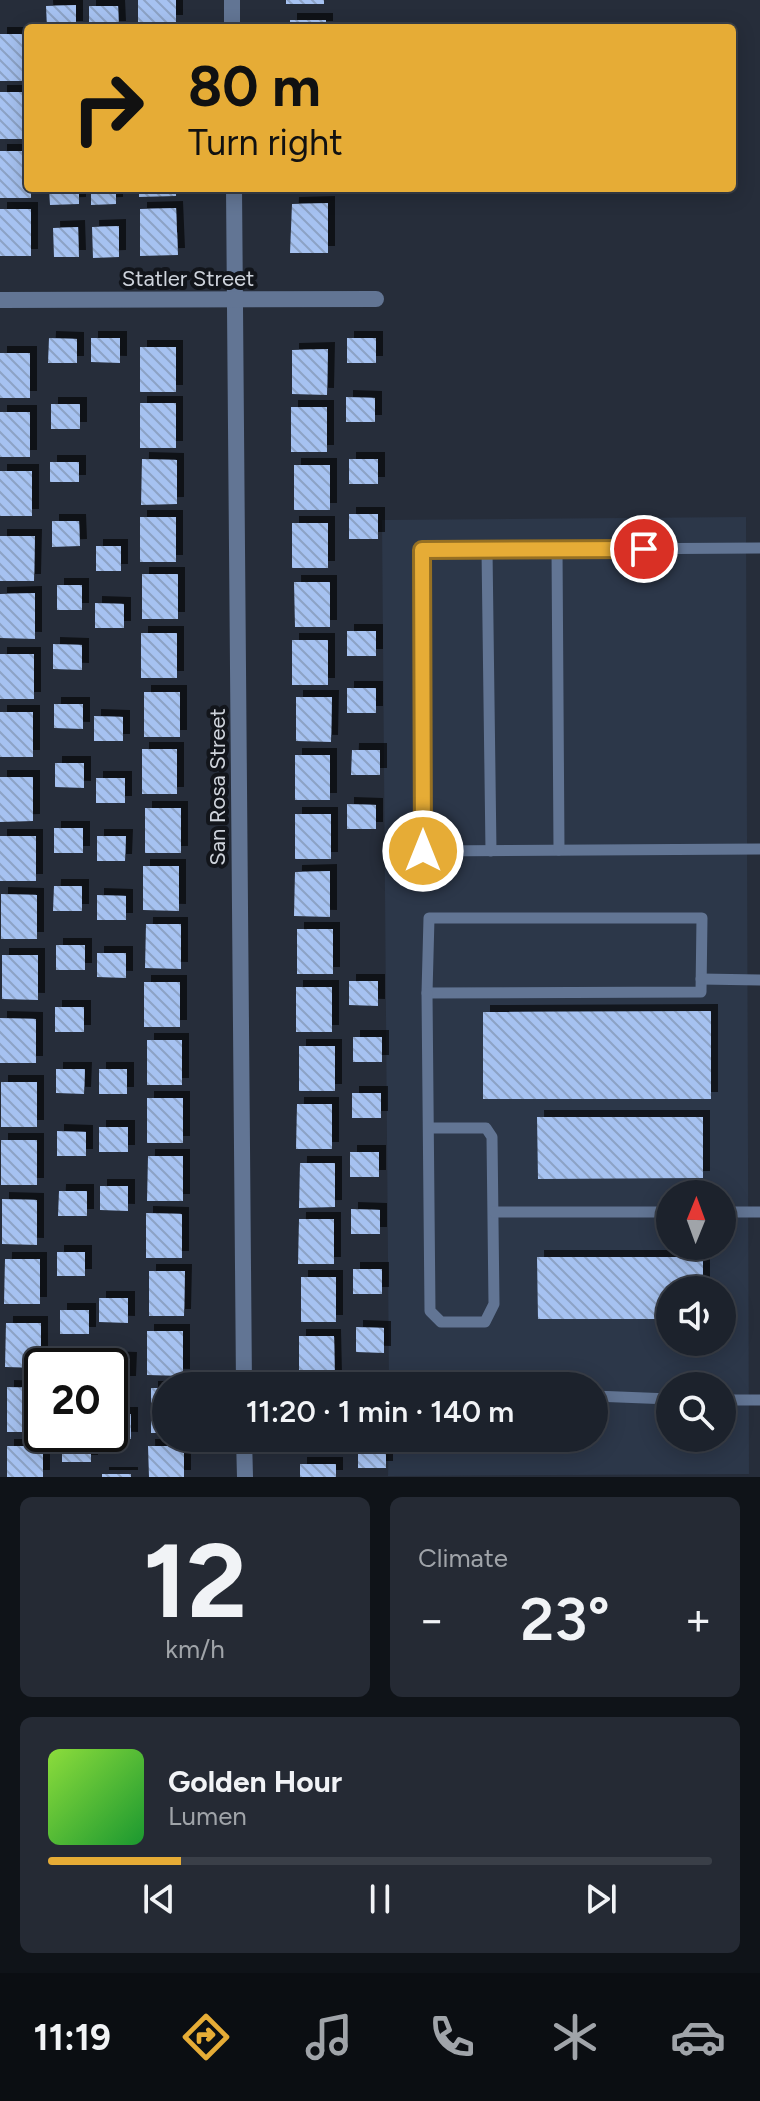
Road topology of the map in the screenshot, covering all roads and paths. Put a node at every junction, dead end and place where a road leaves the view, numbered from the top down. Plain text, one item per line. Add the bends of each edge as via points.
1 (232, 0) edge
2 (232, 24) edge
3 (234, 192) edge
4 (376, 299) dead end
5 (0, 300) edge
6 (234, 300) junction
7 (760, 548) edge
8 (557, 549) junction
9 (487, 550) junction
10 (760, 849) edge
11 (559, 850) junction
12 (491, 851) junction
13 (701, 979) junction
14 (760, 980) edge
15 (427, 993) junction
16 (429, 1128) junction
17 (494, 1212) junction
18 (656, 1212) edge
19 (736, 1212) edge
20 (760, 1212) edge
21 (244, 1372) edge
22 (608, 1397) edge
23 (656, 1398) edge
24 (736, 1400) edge
25 (760, 1400) edge
26 (244, 1452) edge
27 (245, 1477) edge

1 - 2 street
3 - 6 street, San Rosa Street
4 - 6 street, Statler Street
5 - 6 street, Statler Street
6 - 21 street, San Rosa Street
7 - 8 lane
8 - 9 lane
8 - 11 lane
9 - 12 lane
9 - 12 lane via 422,550 423,851
10 - 11 lane
11 - 12 lane
13 - 14 lane
13 - 15 lane via 701,992
13 - 15 lane via 702,918 429,918
15 - 16 lane
16 - 17 lane via 486,1128 492,1137
16 - 17 lane via 430,1311 441,1322 485,1322 494,1304
17 - 18 lane
19 - 20 lane
22 - 23 lane
24 - 25 lane
26 - 27 street

